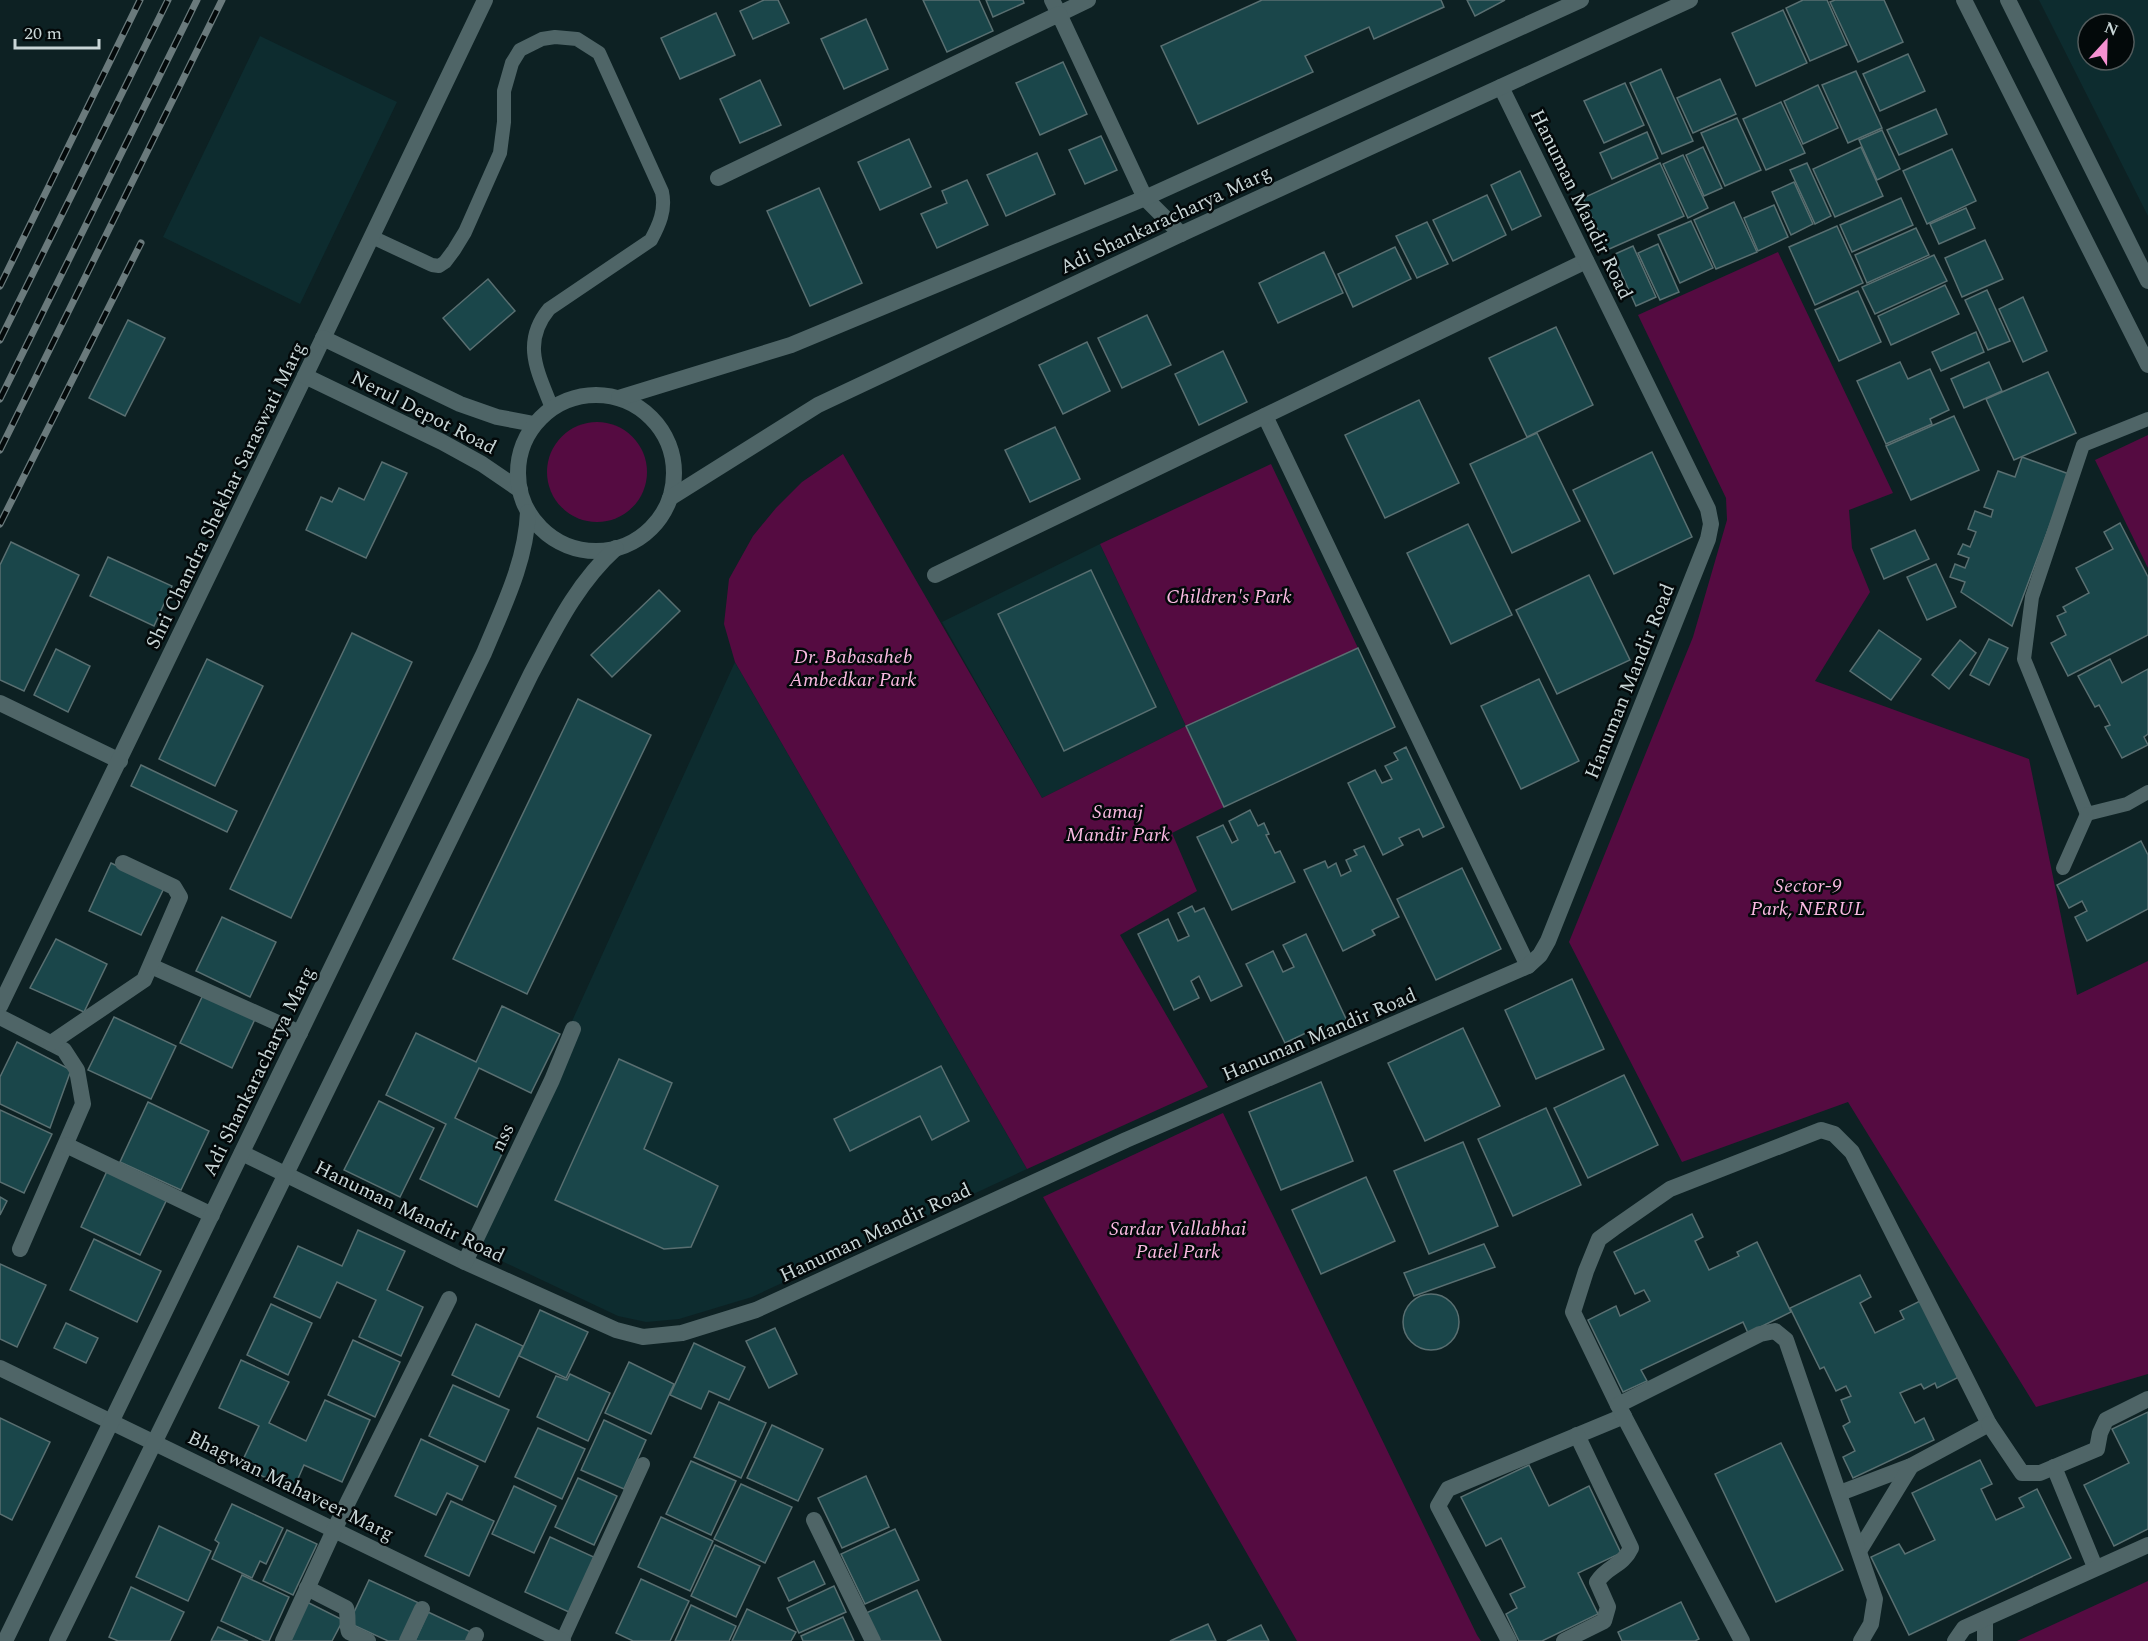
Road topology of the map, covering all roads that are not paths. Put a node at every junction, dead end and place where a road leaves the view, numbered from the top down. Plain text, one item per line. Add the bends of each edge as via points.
1 (485, 0) edge
2 (1088, 0) edge
3 (1581, 0) edge
4 (1690, 0) edge
5 (1964, 0) edge
6 (2008, 0) edge
7 (1055, 7) edge
8 (1501, 87) junction
9 (718, 178) dead end
10 (1145, 198) junction
11 (1181, 234) junction
12 (372, 237) junction
13 (1586, 261) junction
14 (2148, 281) edge
15 (323, 338) junction
16 (2148, 365) edge
17 (305, 376) junction
18 (619, 398) junction
19 (552, 408) junction
20 (1265, 416) junction
21 (2148, 419) edge
22 (534, 424) junction
23 (520, 490) junction
24 (670, 498) junction
25 (528, 512) junction
26 (616, 548) junction
27 (935, 575) dead end
28 (0, 703) edge
29 (120, 761) junction
30 (2148, 792) edge
31 (2087, 814) junction
32 (123, 863) dead end
33 (2063, 868) dead end
34 (150, 966) junction
35 (1528, 966) junction
36 (0, 1006) edge
37 (0, 1017) edge
38 (573, 1029) dead end
39 (300, 1033) junction
40 (51, 1043) junction
41 (66, 1145) junction
42 (242, 1153) junction
43 (286, 1174) junction
44 (212, 1215) junction
45 (20, 1249) dead end
46 (465, 1262) junction
47 (449, 1299) dead end
48 (0, 1368) edge
49 (2148, 1399) edge
50 (1621, 1411) junction
51 (112, 1422) junction
52 (1989, 1424) junction
53 (1577, 1435) junction
54 (153, 1442) junction
55 (643, 1464) dead end
56 (1911, 1466) junction
57 (2054, 1467) junction
58 (1840, 1493) junction
59 (814, 1520) dead end
60 (334, 1530) junction
61 (2148, 1545) edge
62 (1859, 1551) junction
63 (2096, 1567) junction
64 (307, 1588) junction
65 (422, 1610) dead end
66 (1985, 1619) junction
67 (5, 1641) edge
68 (57, 1641) edge
69 (283, 1641) edge
70 (368, 1641) edge
71 (407, 1641) edge
72 (563, 1641) edge
73 (873, 1641) edge
74 (1509, 1641) edge
75 (1564, 1641) edge
76 (1742, 1641) edge
77 (1861, 1641) edge
78 (1955, 1641) edge
79 (1985, 1641) edge

1 - 12 street, Shri Chandra Shekhar Saraswati Marg
2 - 7 street
3 - 10 street, Adi Shankaracharya Marg
4 - 8 street, Adi Shankaracharya Marg
5 - 16 street
6 - 14 street
7 - 9 street
7 - 10 street
8 - 11 street, Adi Shankaracharya Marg
8 - 13 street, Hanuman Mandir Road
10 - 11 street
10 - 18 street, Adi Shankaracharya Marg via 791,345
11 - 24 street, Adi Shankaracharya Marg via 818,405
12 - 15 street, Shri Chandra Shekhar Saraswati Marg
12 - 19 lane via 432,265 445,262 465,232 500,153 504,91 520,50 555,37 577,39 599,53 664,204 651,240 549,309 539,321 533,354
13 - 20 street
13 - 35 street, Hanuman Mandir Road via 1708,509 1711,524 1548,940
15 - 17 street, Shri Chandra Shekhar Saraswati Marg
15 - 22 street, Nerul Depot Road via 460,404 496,417
17 - 23 street, Nerul Depot Road via 442,442
17 - 29 street, Shri Chandra Shekhar Saraswati Marg
18 - 19 street via 572,398
18 - 24 street via 640,408 658,425 670,448 675,472
19 - 22 street
20 - 27 street
20 - 35 street
21 - 31 lane via 2083,445 2032,597 2024,659
22 - 23 street via 518,467
23 - 25 street
24 - 26 street via 658,520 640,538
25 - 26 street via 543,530 565,544 591,550
25 - 39 street, Adi Shankaracharya Marg via 522,555 484,652
26 - 43 street via 582,584 555,627
28 - 29 street
29 - 36 street, Shri Chandra Shekhar Saraswati Marg
30 - 31 lane via 2127,804
31 - 33 lane
32 - 34 street via 174,887 180,897
34 - 39 street
34 - 40 street via 144,980 130,991
35 - 46 street, Hanuman Mandir Road via 1126,1140 756,1310 682,1334 643,1337 616,1330
37 - 40 street
38 - 46 street, nss
39 - 42 street, Adi Shankaracharya Marg
40 - 41 street via 64,1050 77,1070 83,1104
41 - 44 street
41 - 45 street
42 - 43 street, Hanuman Mandir Road
42 - 44 street, Adi Shankaracharya Marg
43 - 46 street, Hanuman Mandir Road
43 - 54 street
44 - 51 street, Adi Shankaracharya Marg
47 - 60 street
48 - 51 street, Bhagwan Mahaveer Marg
49 - 57 street via 2106,1420 2097,1449
50 - 52 street via 1573,1312 1599,1239 1670,1189 1821,1130 1834,1134 1852,1152
50 - 53 street
50 - 58 street via 1760,1334 1776,1331 1786,1340
50 - 76 street
51 - 54 street, Bhagwan Mahaveer Marg
51 - 67 street, Adi Shankaracharya Marg
52 - 56 street
52 - 57 street via 2022,1473 2040,1473
53 - 74 street via 1448,1489 1438,1506
53 - 75 street via 1631,1548 1625,1560 1603,1573 1597,1582 1608,1607 1604,1621
54 - 60 street, Bhagwan Mahaveer Marg
54 - 68 street
55 - 72 lane
56 - 58 street
56 - 62 street
57 - 63 street
58 - 62 street
59 - 73 street
60 - 64 street
60 - 72 street, Bhagwan Mahaveer Marg
61 - 63 street
62 - 77 street via 1875,1599 1871,1624
63 - 66 street
64 - 69 street
64 - 70 street via 346,1608 349,1632
65 - 71 street
66 - 78 street via 1964,1628
66 - 79 street

